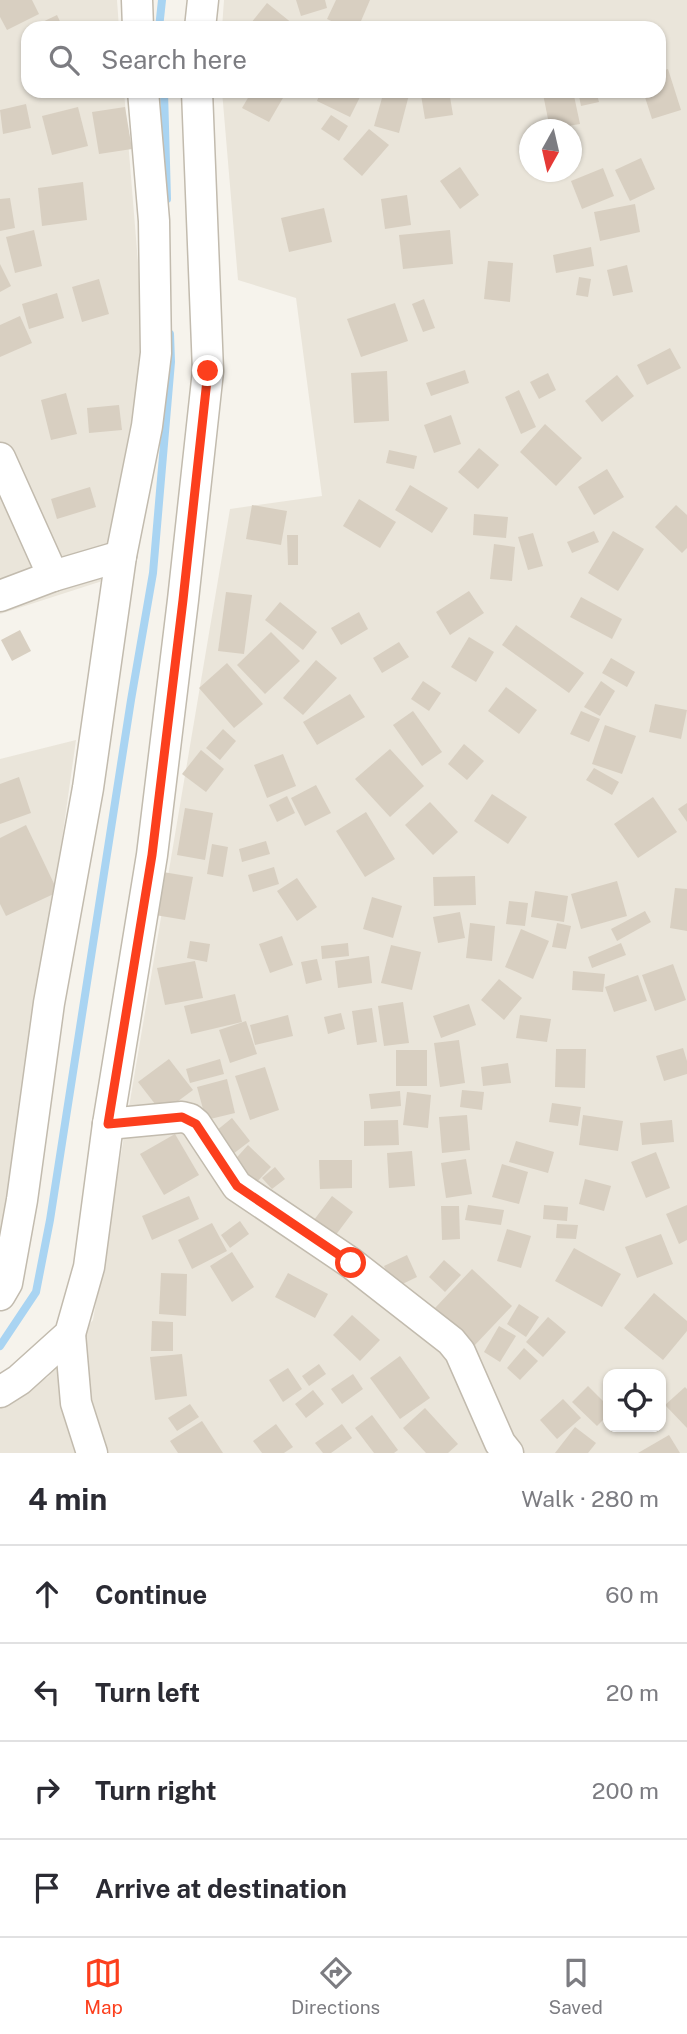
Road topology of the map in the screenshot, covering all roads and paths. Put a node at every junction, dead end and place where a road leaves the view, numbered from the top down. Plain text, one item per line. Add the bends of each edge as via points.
1 (137, 0) edge
2 (202, 0) edge
3 (138, 21) edge
4 (200, 21) edge
5 (144, 98) edge
6 (197, 98) edge
7 (0, 458) edge
8 (121, 556) junction
9 (53, 576) junction
10 (0, 596) edge
11 (108, 1124) junction
12 (0, 1295) edge
13 (70, 1334) junction
14 (0, 1392) edge
15 (92, 1453) edge
16 (508, 1453) edge

1 - 3 street
2 - 4 street
5 - 8 street via 154,221 156,353
6 - 11 street via 208,371 152,855
7 - 9 street
8 - 9 street
8 - 12 street via 22,1200 7,1283
9 - 10 street
11 - 13 street via 89,1267
11 - 16 street via 182,1117 196,1124 237,1186 351,1263 451,1341
13 - 14 street
13 - 15 street via 76,1403

